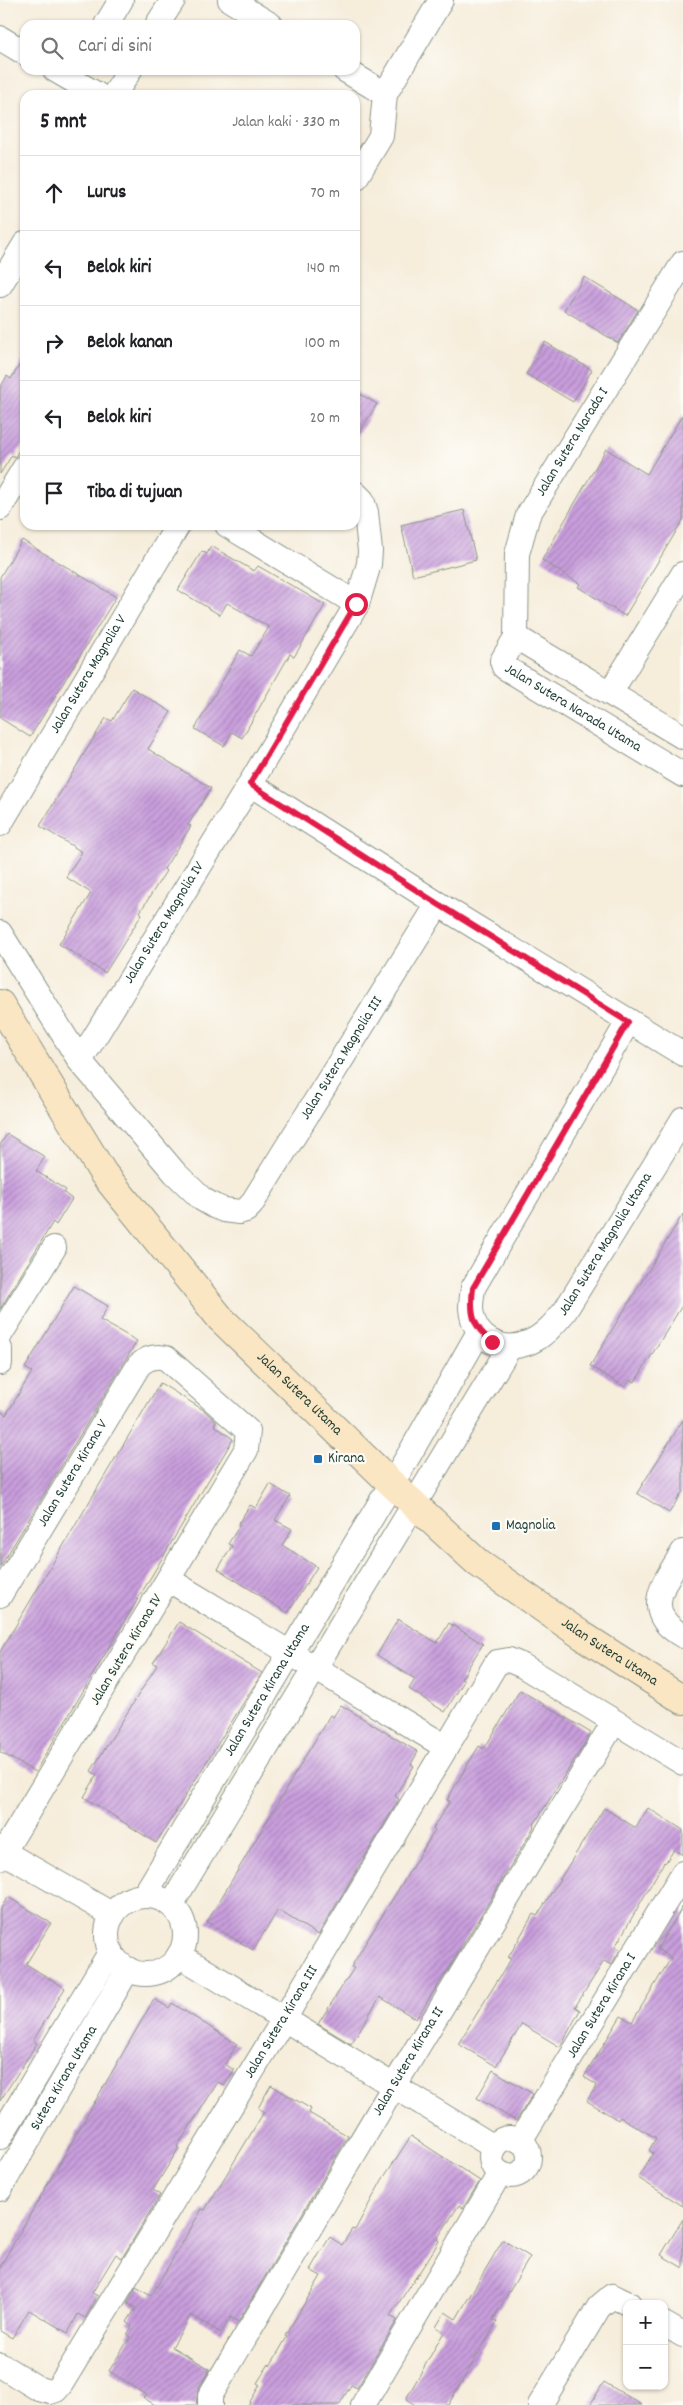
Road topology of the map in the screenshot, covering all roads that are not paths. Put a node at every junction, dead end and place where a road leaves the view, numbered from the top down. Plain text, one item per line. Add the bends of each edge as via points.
1 (121, 0) edge
2 (173, 0) edge
3 (230, 0) edge
4 (441, 0) edge
5 (109, 20) edge
6 (160, 20) edge
7 (263, 20) edge
8 (0, 38) edge
9 (20, 50) edge
10 (72, 75) edge
11 (127, 75) edge
12 (354, 75) edge
13 (91, 90) edge
14 (117, 90) edge
15 (385, 94) junction
16 (360, 171) edge
17 (20, 252) edge
18 (683, 263) edge
19 (0, 285) edge
20 (20, 475) edge
21 (360, 498) edge
22 (0, 508) edge
23 (175, 530) edge
24 (235, 530) edge
25 (683, 574) edge
26 (356, 604) junction
27 (516, 637) junction
28 (610, 693) junction
29 (683, 737) edge
30 (683, 775) edge
31 (250, 784) junction
32 (0, 824) edge
33 (438, 904) junction
34 (0, 934) edge
35 (0, 1004) edge
36 (628, 1022) junction
37 (683, 1054) edge
38 (80, 1061) junction
39 (683, 1119) edge
40 (54, 1248) dead end
41 (479, 1332) junction
42 (0, 1334) edge
43 (509, 1348) junction
44 (0, 1349) edge
45 (154, 1357) joint
46 (0, 1363) edge
47 (390, 1483) junction
48 (414, 1504) junction
49 (683, 1552) edge
50 (170, 1580) junction
51 (0, 1596) edge
52 (683, 1636) edge
53 (290, 1652) junction
54 (315, 1668) junction
55 (683, 1700) edge
56 (614, 1722) junction
57 (446, 1747) junction
58 (683, 1764) edge
59 (1, 1853) edge
60 (683, 1873) edge
61 (144, 1896) junction
62 (171, 1905) junction
63 (113, 1915) junction
64 (111, 1951) junction
65 (179, 1955) junction
66 (128, 1970) junction
67 (284, 2019) junction
68 (394, 2086) junction
69 (0, 2137) edge
70 (520, 2141) junction
71 (494, 2147) junction
72 (500, 2173) junction
73 (0, 2189) edge
74 (621, 2300) edge
75 (668, 2326) edge
76 (683, 2334) edge
77 (0, 2365) edge
78 (210, 2405) edge
79 (363, 2405) edge
80 (540, 2405) edge

1 - 5 street
2 - 6 street
3 - 7 street
4 - 15 street
8 - 9 street
10 - 13 street
11 - 14 street
12 - 15 street
15 - 16 street via 381,136
17 - 19 street
18 - 27 street, Jalan Sutera Narada I via 528,515 517,554
20 - 22 street
21 - 26 street, Jalan Sutera Magnolia IV via 366,512 370,551
23 - 32 street, Jalan Sutera Magnolia V
24 - 26 street
25 - 28 street
26 - 31 street, Jalan Sutera Magnolia IV
27 - 28 street, Jalan Sutera Narada Utama
27 - 30 street, Jalan Sutera Narada Utama via 502,661 504,667
28 - 29 street, Jalan Sutera Narada Utama
31 - 33 street
31 - 38 street, Jalan Sutera Magnolia IV
33 - 36 street
33 - 38 street, Jalan Sutera Magnolia III via 246,1210 224,1210 202,1199 174,1174
34 - 38 street
35 - 47 street, Jalan Sutera Utama via 103,1173 215,1312
36 - 37 street
36 - 41 street via 473,1288 471,1309
39 - 43 street, Jalan Sutera Magnolia Utama via 565,1311 549,1329 531,1342
40 - 42 street
41 - 43 street via 492,1342
41 - 47 street
43 - 48 street
44 - 46 street
45 - 50 street, Jalan Sutera Kirana IV via 166,1358 248,1431 246,1450
45 - 51 street, Jalan Sutera Kirana V via 139,1365
47 - 48 street, Jalan Sutera Utama
47 - 53 street, Jalan Sutera Kirana Utama
48 - 54 street, Jalan Sutera Kirana Utama
48 - 55 street, Jalan Sutera Utama via 478,1563
49 - 52 street via 661,1588 658,1605 662,1621
50 - 53 street
50 - 59 street, Jalan Sutera Kirana IV
53 - 54 street
53 - 61 street, Jalan Sutera Kirana Utama
54 - 57 street
54 - 62 street, Jalan Sutera Kirana Utama
56 - 57 street, Jalan Sutera Kirana III via 509,1660 498,1662
56 - 58 street
56 - 68 street, Jalan Sutera Kirana II
57 - 67 street, Jalan Sutera Kirana III
59 - 63 street
60 - 70 street, Jalan Sutera Kirana I
61 - 62 street via 158,1898
61 - 63 street via 126,1902
62 - 65 street via 183,1923 185,1934
63 - 64 street via 108,1927
64 - 66 street
64 - 69 street, Sutera Kirana Utama
65 - 66 street via 169,1966 156,1972
65 - 67 street
66 - 73 street, Sutera Kirana Utama
67 - 68 street
67 - 77 street, Jalan Sutera Kirana III via 56,2390 39,2389
68 - 71 street
68 - 78 street, Jalan Sutera Kirana II via 210,2396
70 - 71 street via 506,2138
70 - 72 street via 529,2154 528,2163 517,2175
71 - 72 street via 491,2156 493,2166
72 - 79 street
74 - 80 street via 599,2307
75 - 76 street

